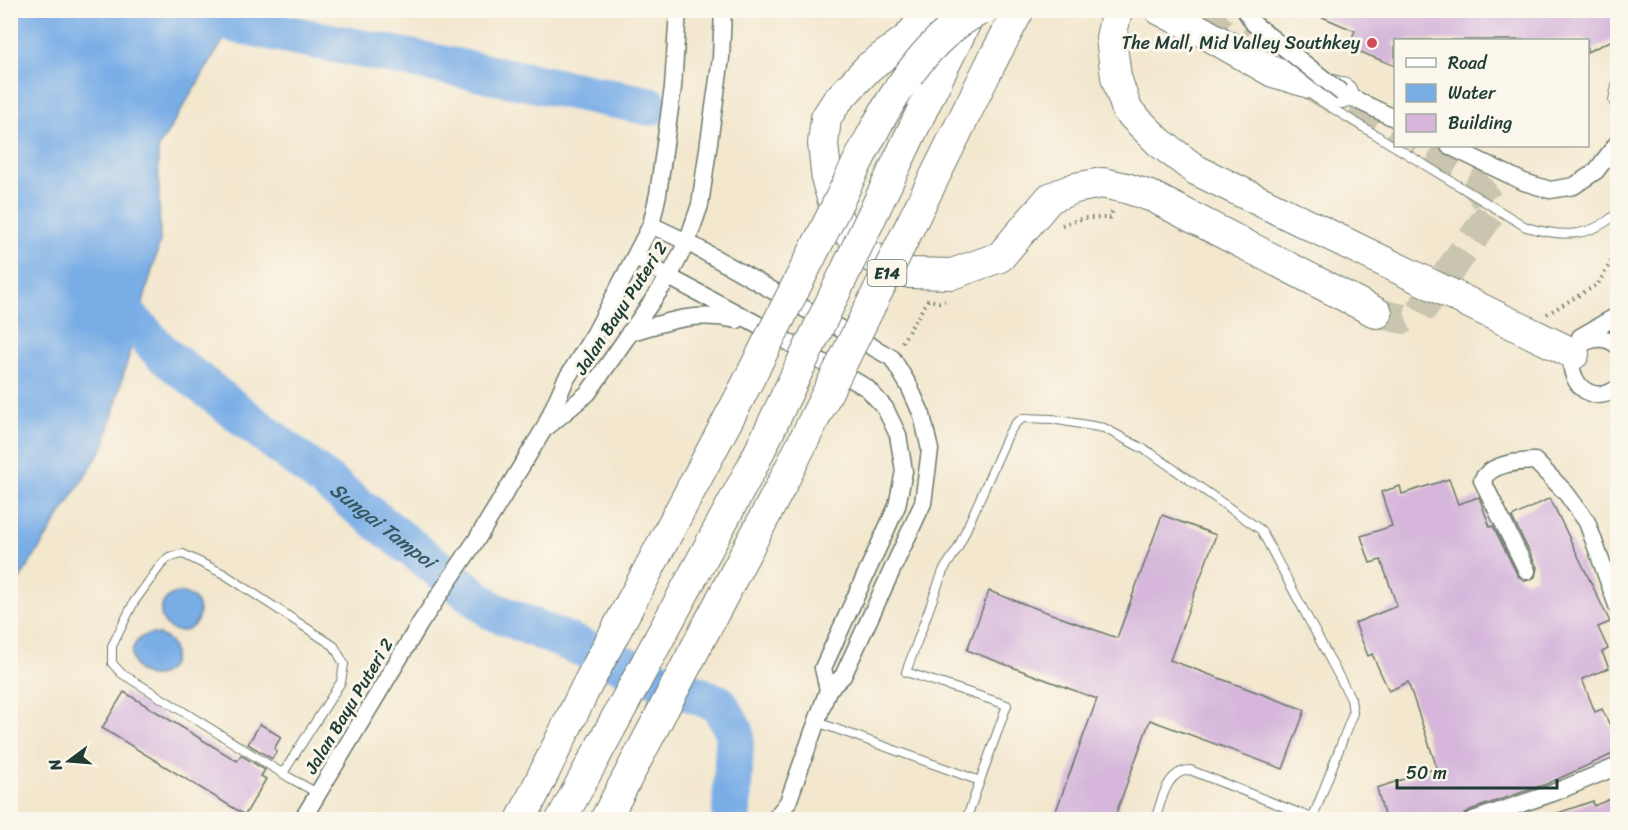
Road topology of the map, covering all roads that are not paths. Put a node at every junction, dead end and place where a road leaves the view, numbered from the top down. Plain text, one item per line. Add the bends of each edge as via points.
1 (678, 10) edge
2 (723, 10) edge
3 (931, 10) edge
4 (972, 10) edge
5 (981, 10) edge
6 (1019, 10) edge
7 (1117, 10) edge
8 (1160, 10) edge
9 (1245, 10) edge
10 (1273, 72) junction
11 (1617, 77) edge
12 (1342, 93) junction
13 (1617, 112) edge
14 (1394, 119) edge
15 (1617, 142) edge
16 (1394, 146) edge
17 (1395, 147) edge
18 (1451, 147) edge
19 (1617, 212) edge
20 (651, 225) junction
21 (687, 242) junction
22 (635, 257) junction
23 (669, 277) junction
24 (1377, 313) tunnel mouth
25 (1615, 314) edge
26 (756, 324) junction
27 (629, 333) junction
28 (1611, 342) edge
29 (1564, 349) junction
30 (1617, 389) edge
31 (544, 429) junction
32 (1527, 571) dead end
33 (1617, 608) edge
34 (828, 690) junction
35 (817, 722) junction
36 (1617, 766) edge
37 (283, 773) junction
38 (980, 781) junction
39 (320, 794) junction
40 (775, 818) edge
41 (1312, 818) edge
42 (302, 819) edge
43 (521, 819) edge
44 (561, 819) edge
45 (605, 819) edge
46 (966, 819) edge
47 (1155, 819) edge
48 (1473, 819) edge

1 - 20 street, Jalan Bayu Puteri 2 via 671,99
2 - 21 street, Jalan Bayu Puteri 2 via 721,58 700,204
3 - 24 highway via 908,38 869,67 826,118 823,144 827,181 839,222 869,256 910,273 952,274 1000,257 1050,198 1102,183 1153,197
4 - 44 highway, E14, bridge via 752,467
5 - 43 highway, bridge via 937,40 894,95
6 - 45 highway, E14, bridge via 783,484
7 - 29 highway via 1111,38 1116,77 1127,110 1159,142 1196,170
8 - 10 highway
9 - 12 street, bridge via 1254,24
10 - 12 highway
10 - 16 lane
11 - 13 lane via 1613,100
12 - 14 street
15 - 18 street via 1596,171 1574,186 1550,190 1524,182
17 - 19 lane via 1526,227 1550,234 1576,235 1605,224
20 - 21 street
20 - 22 street, Jalan Bayu Puteri 2
21 - 23 street, Jalan Bayu Puteri 2
21 - 34 street via 892,358 922,416 930,450 922,503 843,676
22 - 23 street
22 - 31 street, Jalan Bayu Puteri 2 via 565,381
23 - 26 street
23 - 27 street, Jalan Bayu Puteri 2
25 - 28 street
25 - 29 street
26 - 27 street via 718,316 691,316
26 - 34 street via 867,388 885,408 898,435 904,471 897,506 823,668
27 - 31 street, Jalan Bayu Puteri 2 via 588,393
28 - 29 street via 1587,341
29 - 30 street via 1580,388 1598,395
31 - 39 street, Jalan Bayu Puteri 2 via 422,622
32 - 33 street via 1482,480 1486,472 1512,463 1535,461 1587,522
34 - 35 street
35 - 38 lane
35 - 40 street via 788,802
36 - 48 street via 1553,793
37 - 37 lane via 121,674 112,663 112,646 134,602 169,557 183,554 224,574 334,646 344,664 341,682
37 - 39 lane
38 - 41 lane via 1007,705 906,672 943,571 958,548 1015,424 1023,418 1052,419 1104,428 1151,453 1261,530 1351,699 1353,713
38 - 46 lane
39 - 42 street, Jalan Bayu Puteri 2
41 - 47 lane via 1190,770 1181,770 1170,778

